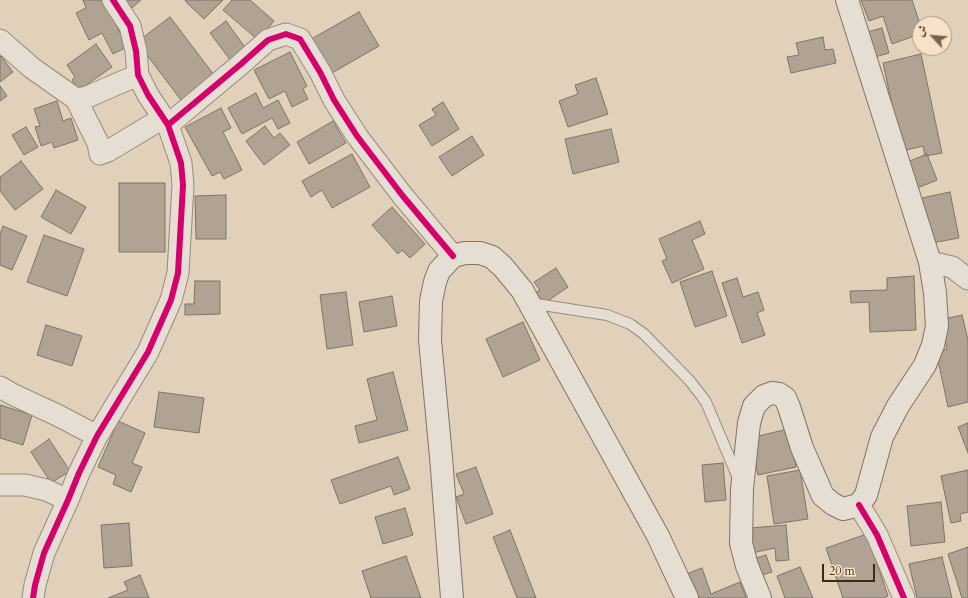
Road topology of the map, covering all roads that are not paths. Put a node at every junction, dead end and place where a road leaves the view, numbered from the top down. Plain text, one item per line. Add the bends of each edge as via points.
1 (113, 0) edge
2 (847, 0) edge
3 (0, 40) edge
4 (138, 75) junction
5 (76, 100) junction
6 (166, 121) junction
7 (453, 256) junction
8 (930, 262) junction
9 (968, 279) edge
10 (528, 302) junction
11 (0, 387) edge
12 (96, 436) junction
13 (0, 485) edge
14 (742, 489) junction
15 (68, 500) junction
16 (859, 505) junction
17 (33, 598) edge
18 (452, 598) edge
19 (687, 598) edge
20 (760, 598) edge
21 (904, 598) edge

1 - 4 street via 130,26
2 - 8 main road
3 - 5 street via 32,68
4 - 5 street
4 - 6 street
5 - 6 street via 98,143 100,154
6 - 7 street via 242,64 268,40 286,34 300,39 357,136
6 - 12 street via 181,162 183,185 178,273 171,300 148,352
7 - 10 main road via 480,253 492,257 504,266
7 - 18 main road via 439,271 435,282 431,301 430,340
8 - 9 street via 952,267
8 - 16 main road via 937,326 933,345 925,365 898,406 882,437 866,495
10 - 14 lane via 607,315 630,324 644,334 690,381 706,402
10 - 19 main road via 658,536
11 - 12 street
12 - 15 street
13 - 15 street via 26,485 46,490
14 - 16 main road via 748,423 754,406 764,396 772,393 785,398 802,448 823,496 843,509
14 - 20 main road via 741,543
15 - 17 street via 44,553
16 - 21 street via 877,535

